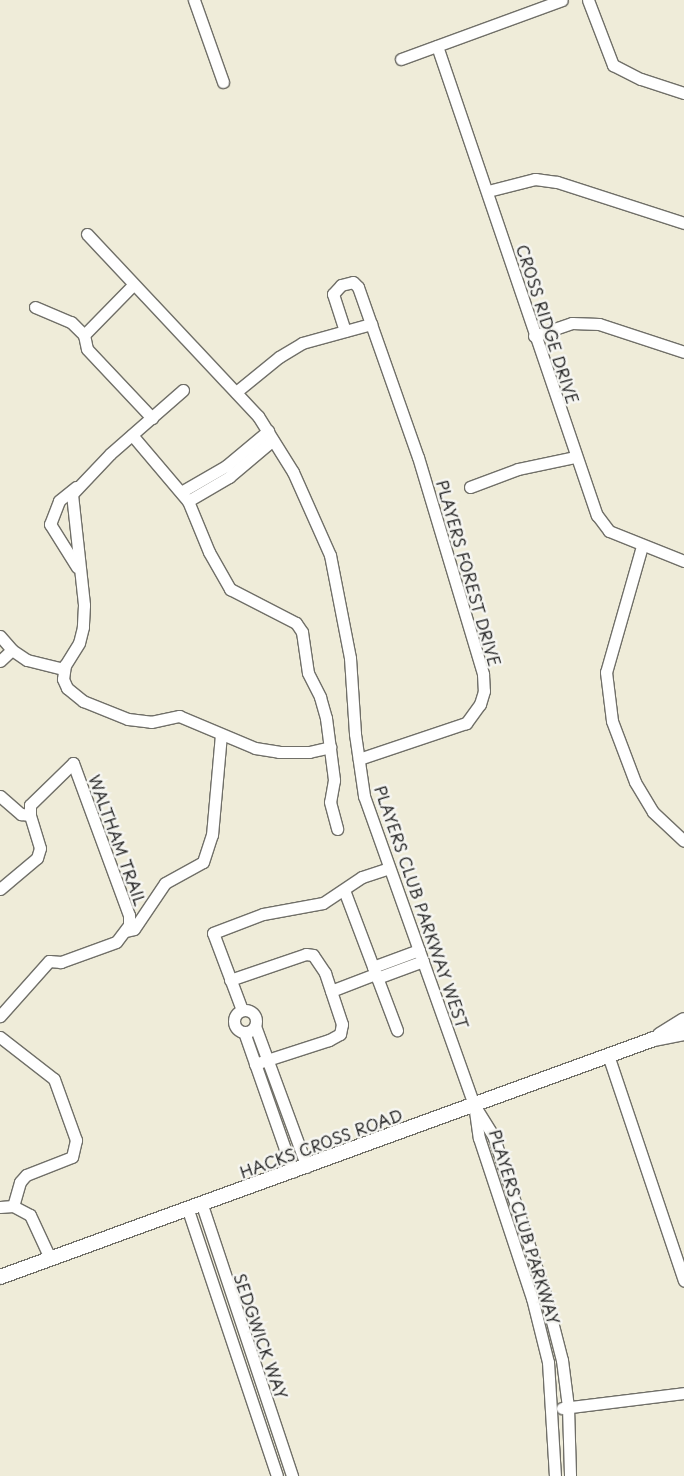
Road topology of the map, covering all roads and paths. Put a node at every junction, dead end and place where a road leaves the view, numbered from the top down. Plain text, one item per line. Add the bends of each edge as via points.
1 (194, 0) edge
2 (562, 0) edge
3 (588, 0) edge
4 (437, 46) junction
5 (401, 59) dead end
6 (224, 82) dead end
7 (684, 93) edge
8 (488, 191) junction
9 (684, 223) edge
10 (87, 234) dead end
11 (133, 285) junction
12 (35, 307) dead end
13 (371, 324) junction
14 (345, 331) junction
15 (84, 335) junction
16 (534, 336) junction
17 (684, 352) edge
18 (183, 390) dead end
19 (236, 392) junction
20 (152, 418) junction
21 (132, 435) junction
22 (270, 436) junction
23 (575, 457) junction
24 (76, 487) junction
25 (470, 487) dead end
26 (185, 497) junction
27 (642, 546) junction
28 (684, 561) edge
29 (79, 569) junction
30 (0, 636) edge
31 (12, 650) junction
32 (0, 661) edge
33 (63, 668) junction
34 (221, 734) junction
35 (330, 747) junction
36 (360, 759) junction
37 (0, 796) edge
38 (30, 815) junction
39 (337, 829) dead end
40 (683, 839) edge
41 (389, 868) junction
42 (0, 888) edge
43 (344, 890) junction
44 (126, 930) junction
45 (421, 955) junction
46 (375, 973) junction
47 (230, 980) junction
48 (331, 991) junction
49 (242, 1010) junction
50 (0, 1016) edge
51 (684, 1020) edge
52 (255, 1026) junction
53 (398, 1030) dead end
54 (244, 1032) junction
55 (684, 1033) edge
56 (0, 1037) edge
57 (654, 1039) junction
58 (608, 1056) junction
59 (268, 1060) junction
60 (255, 1064) junction
61 (278, 1089) junction
62 (266, 1094) junction
63 (474, 1105) junction
64 (295, 1133) junction
65 (281, 1138) junction
66 (307, 1167) junction
67 (293, 1172) junction
68 (13, 1206) junction
69 (0, 1207) edge
70 (195, 1208) junction
71 (50, 1258) junction
72 (0, 1277) edge
73 (684, 1281) edge
74 (684, 1393) edge
75 (568, 1407) junction
76 (553, 1409) junction
77 (277, 1476) edge
78 (292, 1476) edge
79 (555, 1476) edge
80 (570, 1476) edge

1 - 6 street
2 - 4 street
3 - 7 street via 613,65
4 - 5 street
4 - 8 street, CROSS RIDGE DRIVE
8 - 9 street via 535,179 557,182
8 - 16 street, CROSS RIDGE DRIVE
10 - 11 street, PLAYERS CLUB PARKWAY WEST
11 - 15 street
11 - 19 street, PLAYERS CLUB PARKWAY WEST
12 - 15 street via 58,314
13 - 14 street
13 - 14 street, PLAYERS FOREST DRIVE via 358,286 353,282 341,285 333,294
13 - 36 street, PLAYERS FOREST DRIVE via 418,457 483,674 484,691 480,704 466,723
14 - 19 street via 302,343
15 - 20 street via 88,349
16 - 17 street via 572,323 599,324
16 - 23 street, CROSS RIDGE DRIVE
18 - 20 street
19 - 22 street, PLAYERS CLUB PARKWAY WEST
20 - 21 street
21 - 24 street
21 - 26 street
22 - 26 street via 216,479
22 - 36 street, PLAYERS CLUB PARKWAY WEST via 293,472 330,555 350,658
23 - 25 street via 518,468
23 - 27 street, CROSS RIDGE DRIVE via 597,515 609,531
24 - 29 street via 72,494
24 - 29 street via 59,501 50,524
26 - 35 street via 209,552 230,589 296,623 302,632 304,660 320,697
27 - 28 street, CROSS RIDGE DRIVE
27 - 40 street via 606,672 612,721 635,782 653,812
29 - 33 street via 83,627
30 - 31 street
31 - 32 street
31 - 33 street via 27,660
33 - 34 street via 67,688 83,701 139,722 180,716
34 - 35 street via 255,748 279,752 309,752
34 - 44 street via 212,835 203,862 166,883 134,930
35 - 39 street via 334,780 330,802
36 - 41 street, PLAYERS CLUB PARKWAY WEST via 364,796
37 - 38 street via 21,814
38 - 42 street via 40,848 37,858
38 - 44 street, WALTHAM TRAIL via 30,805 73,763 129,915
41 - 43 street via 368,874
41 - 45 street, PLAYERS CLUB PARKWAY WEST
43 - 46 street
43 - 47 street via 323,903 263,914 213,933
44 - 50 street via 116,942 61,962 49,961
45 - 46 street
45 - 63 street, PLAYERS CLUB PARKWAY WEST
46 - 48 street
46 - 53 street
47 - 48 street via 306,954 313,955
47 - 49 street
48 - 59 street via 342,1024 340,1034
49 - 52 street via 254,1014
49 - 54 street via 235,1015 234,1023
51 - 57 main road, HACKS CROSS ROAD
52 - 54 street
52 - 59 street
54 - 60 street
55 - 57 main road, HACKS CROSS ROAD
56 - 68 street via 54,1079 76,1140 72,1157 26,1175 20,1182
57 - 58 main road, HACKS CROSS ROAD
58 - 63 main road, HACKS CROSS ROAD
58 - 73 street
59 - 60 street
59 - 61 street
60 - 62 street
61 - 62 street
61 - 64 street
62 - 65 street
63 - 66 main road, HACKS CROSS ROAD
63 - 75 street, PLAYERS CLUB PARKWAY via 492,1135 545,1294 562,1360
63 - 76 street, PLAYERS CLUB PARKWAY via 479,1138 544,1344
64 - 65 street
64 - 66 street
65 - 67 street
66 - 67 main road, HACKS CROSS ROAD
67 - 70 main road, HACKS CROSS ROAD
68 - 69 street
68 - 71 street via 30,1215
70 - 71 main road, HACKS CROSS ROAD
70 - 77 street, SEDGWICK WAY
70 - 78 street, SEDGWICK WAY
71 - 72 main road, HACKS CROSS ROAD
74 - 75 street
75 - 76 street
75 - 80 street, PLAYERS CLUB PARKWAY
76 - 79 street, PLAYERS CLUB PARKWAY

